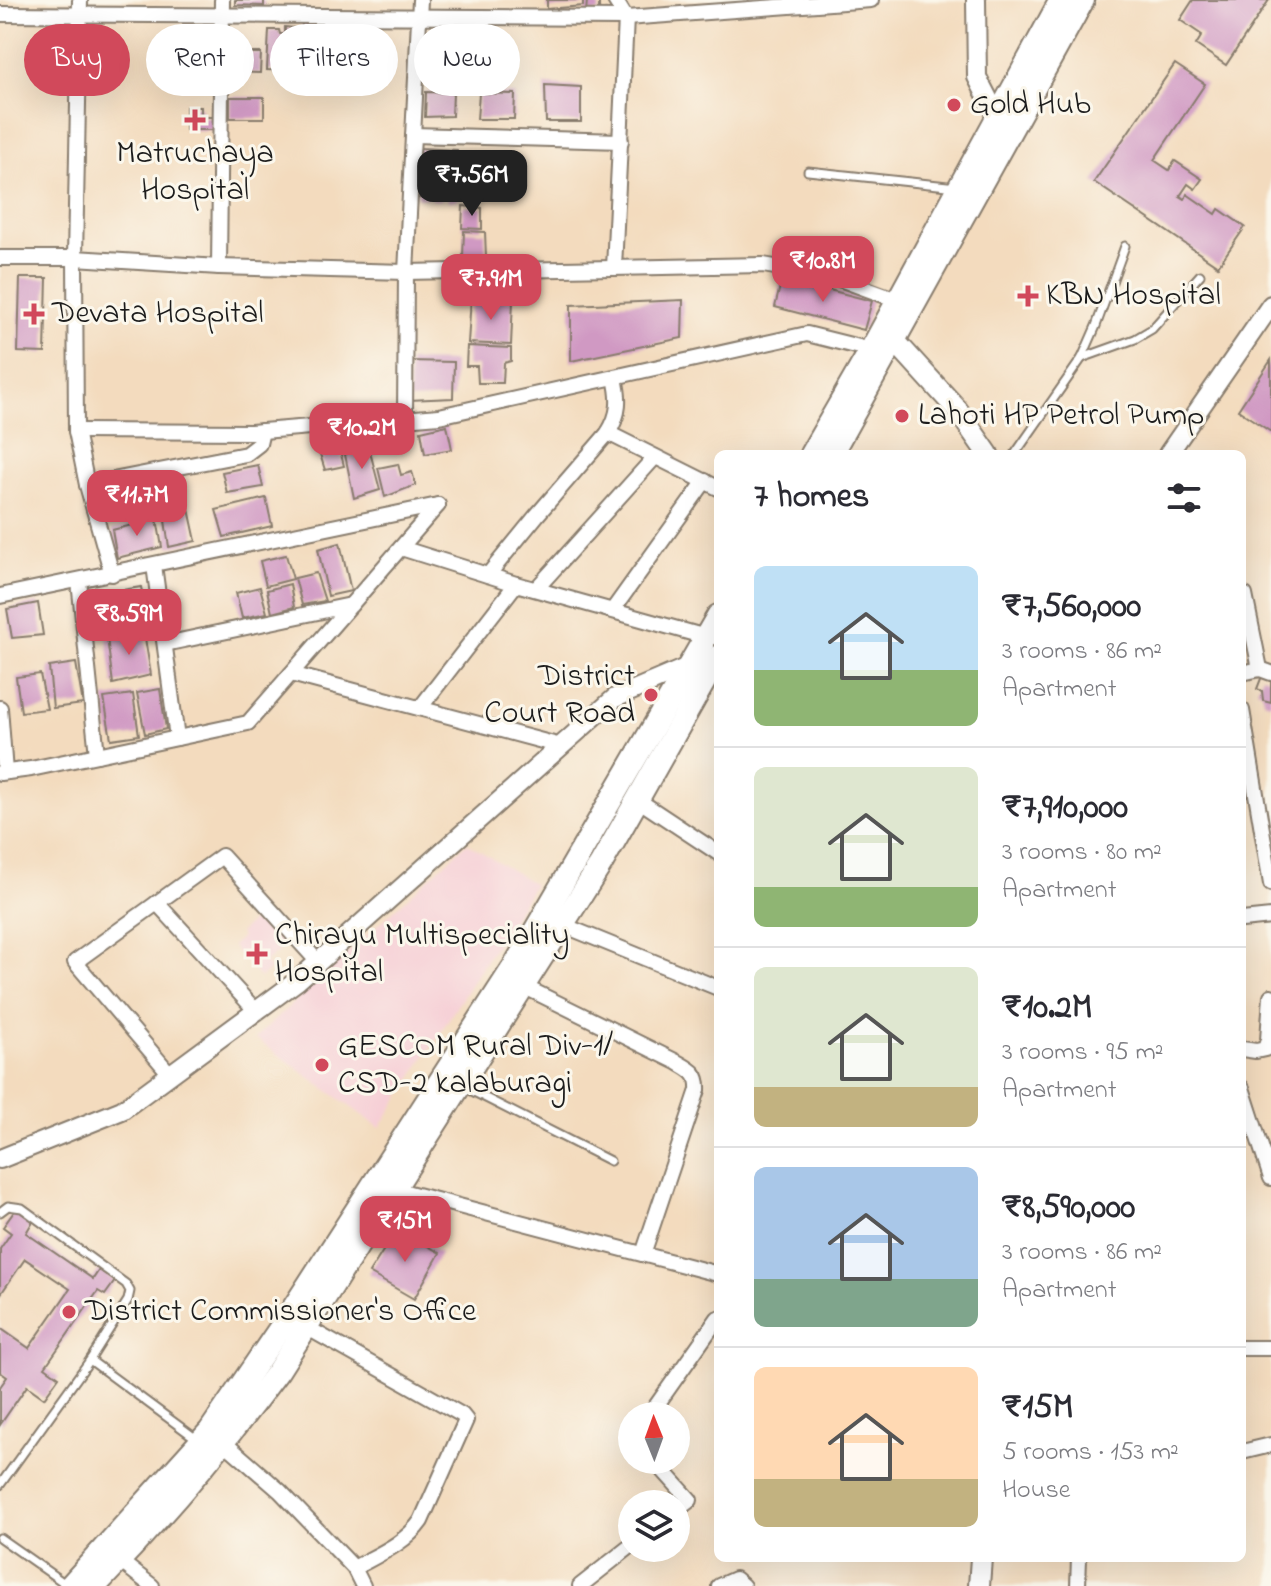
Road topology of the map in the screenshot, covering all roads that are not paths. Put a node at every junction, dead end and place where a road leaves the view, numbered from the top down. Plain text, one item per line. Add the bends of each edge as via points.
1 (420, 0) edge
2 (615, 0) edge
3 (871, 0) edge
4 (976, 0) edge
5 (1061, 0) edge
6 (1083, 0) edge
7 (80, 6) edge
8 (222, 7) edge
9 (0, 14) edge
10 (420, 18) junction
11 (626, 18) junction
12 (997, 116) junction
13 (413, 135) junction
14 (621, 141) junction
15 (808, 171) dead end
16 (959, 187) junction
17 (1125, 246) dead end
18 (0, 258) edge
19 (75, 258) junction
20 (219, 267) junction
21 (614, 268) junction
22 (406, 272) junction
23 (1200, 275) dead end
24 (897, 300) junction
25 (1271, 305) edge
26 (888, 334) junction
27 (871, 350) junction
28 (1082, 358) junction
29 (615, 378) junction
30 (405, 417) junction
31 (76, 431) junction
32 (262, 431) junction
33 (608, 433) junction
34 (813, 450) edge
35 (833, 450) edge
36 (985, 450) edge
37 (1018, 450) edge
38 (1171, 450) edge
39 (655, 457) junction
40 (712, 484) edge
41 (87, 485) junction
42 (401, 548) junction
43 (154, 565) junction
44 (112, 574) junction
45 (488, 575) junction
46 (79, 581) junction
47 (516, 584) junction
48 (536, 589) junction
49 (0, 596) edge
50 (1246, 599) edge
51 (351, 605) junction
52 (612, 611) junction
53 (714, 623) edge
54 (706, 637) junction
55 (165, 644) junction
56 (690, 666) junction
57 (714, 666) edge
58 (1266, 671) edge
59 (1246, 673) edge
60 (291, 674) junction
61 (0, 708) edge
62 (420, 708) junction
63 (1246, 734) edge
64 (177, 738) junction
65 (561, 746) junction
66 (97, 755) junction
67 (2, 772) edge
68 (638, 800) junction
69 (714, 850) edge
70 (1271, 884) edge
71 (157, 903) junction
72 (1271, 917) edge
73 (1246, 920) edge
74 (563, 925) junction
75 (318, 962) junction
76 (523, 986) junction
77 (714, 986) edge
78 (1271, 996) edge
79 (256, 1011) junction
80 (1246, 1050) edge
81 (170, 1074) junction
82 (460, 1085) junction
83 (1246, 1100) edge
84 (0, 1159) edge
85 (610, 1161) dead end
86 (1271, 1178) edge
87 (394, 1189) junction
88 (0, 1212) edge
89 (643, 1254) junction
90 (714, 1273) edge
91 (714, 1324) edge
92 (306, 1327) junction
93 (1246, 1348) edge
94 (1271, 1348) edge
95 (90, 1360) junction
96 (659, 1402) edge
97 (212, 1439) junction
98 (1271, 1445) edge
99 (1246, 1451) edge
100 (667, 1474) edge
101 (0, 1485) edge
102 (681, 1490) edge
103 (0, 1538) edge
104 (618, 1557) edge
105 (120, 1561) junction
106 (981, 1562) edge
107 (1079, 1562) edge
108 (354, 1568) junction
109 (589, 1583) edge
110 (70, 1586) edge
111 (95, 1586) edge
112 (152, 1586) edge
113 (363, 1586) edge
114 (719, 1586) edge
115 (743, 1586) edge
116 (979, 1586) edge
117 (1078, 1586) edge

1 - 10 street
2 - 11 street
3 - 11 street
4 - 12 street via 977,77
5 - 12 main road
6 - 26 main road
7 - 8 street
7 - 9 street
7 - 19 street
8 - 10 street
8 - 20 street
10 - 11 street
10 - 13 street
11 - 14 street
12 - 16 main road
13 - 14 street
13 - 22 street
14 - 21 street
15 - 16 lane
16 - 24 main road
17 - 28 lane
18 - 19 street
19 - 20 street
19 - 31 street
20 - 22 street
21 - 22 street
21 - 24 street via 763,265 834,277
22 - 30 street
23 - 28 lane via 1152,329
24 - 26 main road
25 - 38 street
26 - 27 main road
26 - 35 main road
26 - 36 main road via 956,408
27 - 29 street via 807,334
27 - 34 main road
28 - 37 lane
29 - 30 street via 439,416
29 - 33 street via 619,404
30 - 32 street
31 - 32 street
31 - 41 street
32 - 41 street via 259,444 246,454
33 - 39 street
33 - 45 street
39 - 40 street
39 - 48 street
40 - 52 street
41 - 44 street
42 - 43 street via 438,505
42 - 45 street
42 - 51 street
43 - 44 street
43 - 55 street
44 - 46 street
45 - 47 street
46 - 49 street
46 - 66 street
47 - 48 street
47 - 62 street
48 - 52 street
50 - 58 street
51 - 55 street
51 - 60 street
52 - 54 street
53 - 54 main road
54 - 56 main road
55 - 64 street
56 - 65 street via 615,698
56 - 97 main road via 515,965
57 - 68 main road
58 - 59 street
60 - 62 street
60 - 64 street via 248,723
61 - 67 street
62 - 65 street
63 - 70 street
64 - 66 street
65 - 75 street
66 - 67 street
68 - 69 street
68 - 74 main road
71 - 75 street via 222,856
71 - 79 street
71 - 81 street via 75,962
72 - 73 street
74 - 76 main road
74 - 77 street
75 - 79 street
76 - 82 main road
76 - 89 street via 695,1072 699,1080
78 - 80 street via 1265,1049
79 - 81 street
81 - 84 street via 122,1110
82 - 85 lane
82 - 87 main road
83 - 86 street
87 - 89 street
87 - 92 main road
88 - 95 lane via 8,1206 22,1208 126,1284 128,1300
89 - 90 street
91 - 96 street
92 - 97 main road via 278,1371
92 - 108 street via 466,1420 415,1530
93 - 94 street
95 - 97 lane
95 - 101 lane
97 - 105 main road via 158,1521
97 - 108 street via 280,1491
97 - 110 main road
98 - 99 street
100 - 102 street
103 - 110 lane
104 - 109 street
105 - 111 main road
105 - 112 street
106 - 116 main road
107 - 117 street
108 - 113 street
114 - 115 street via 735,1579

